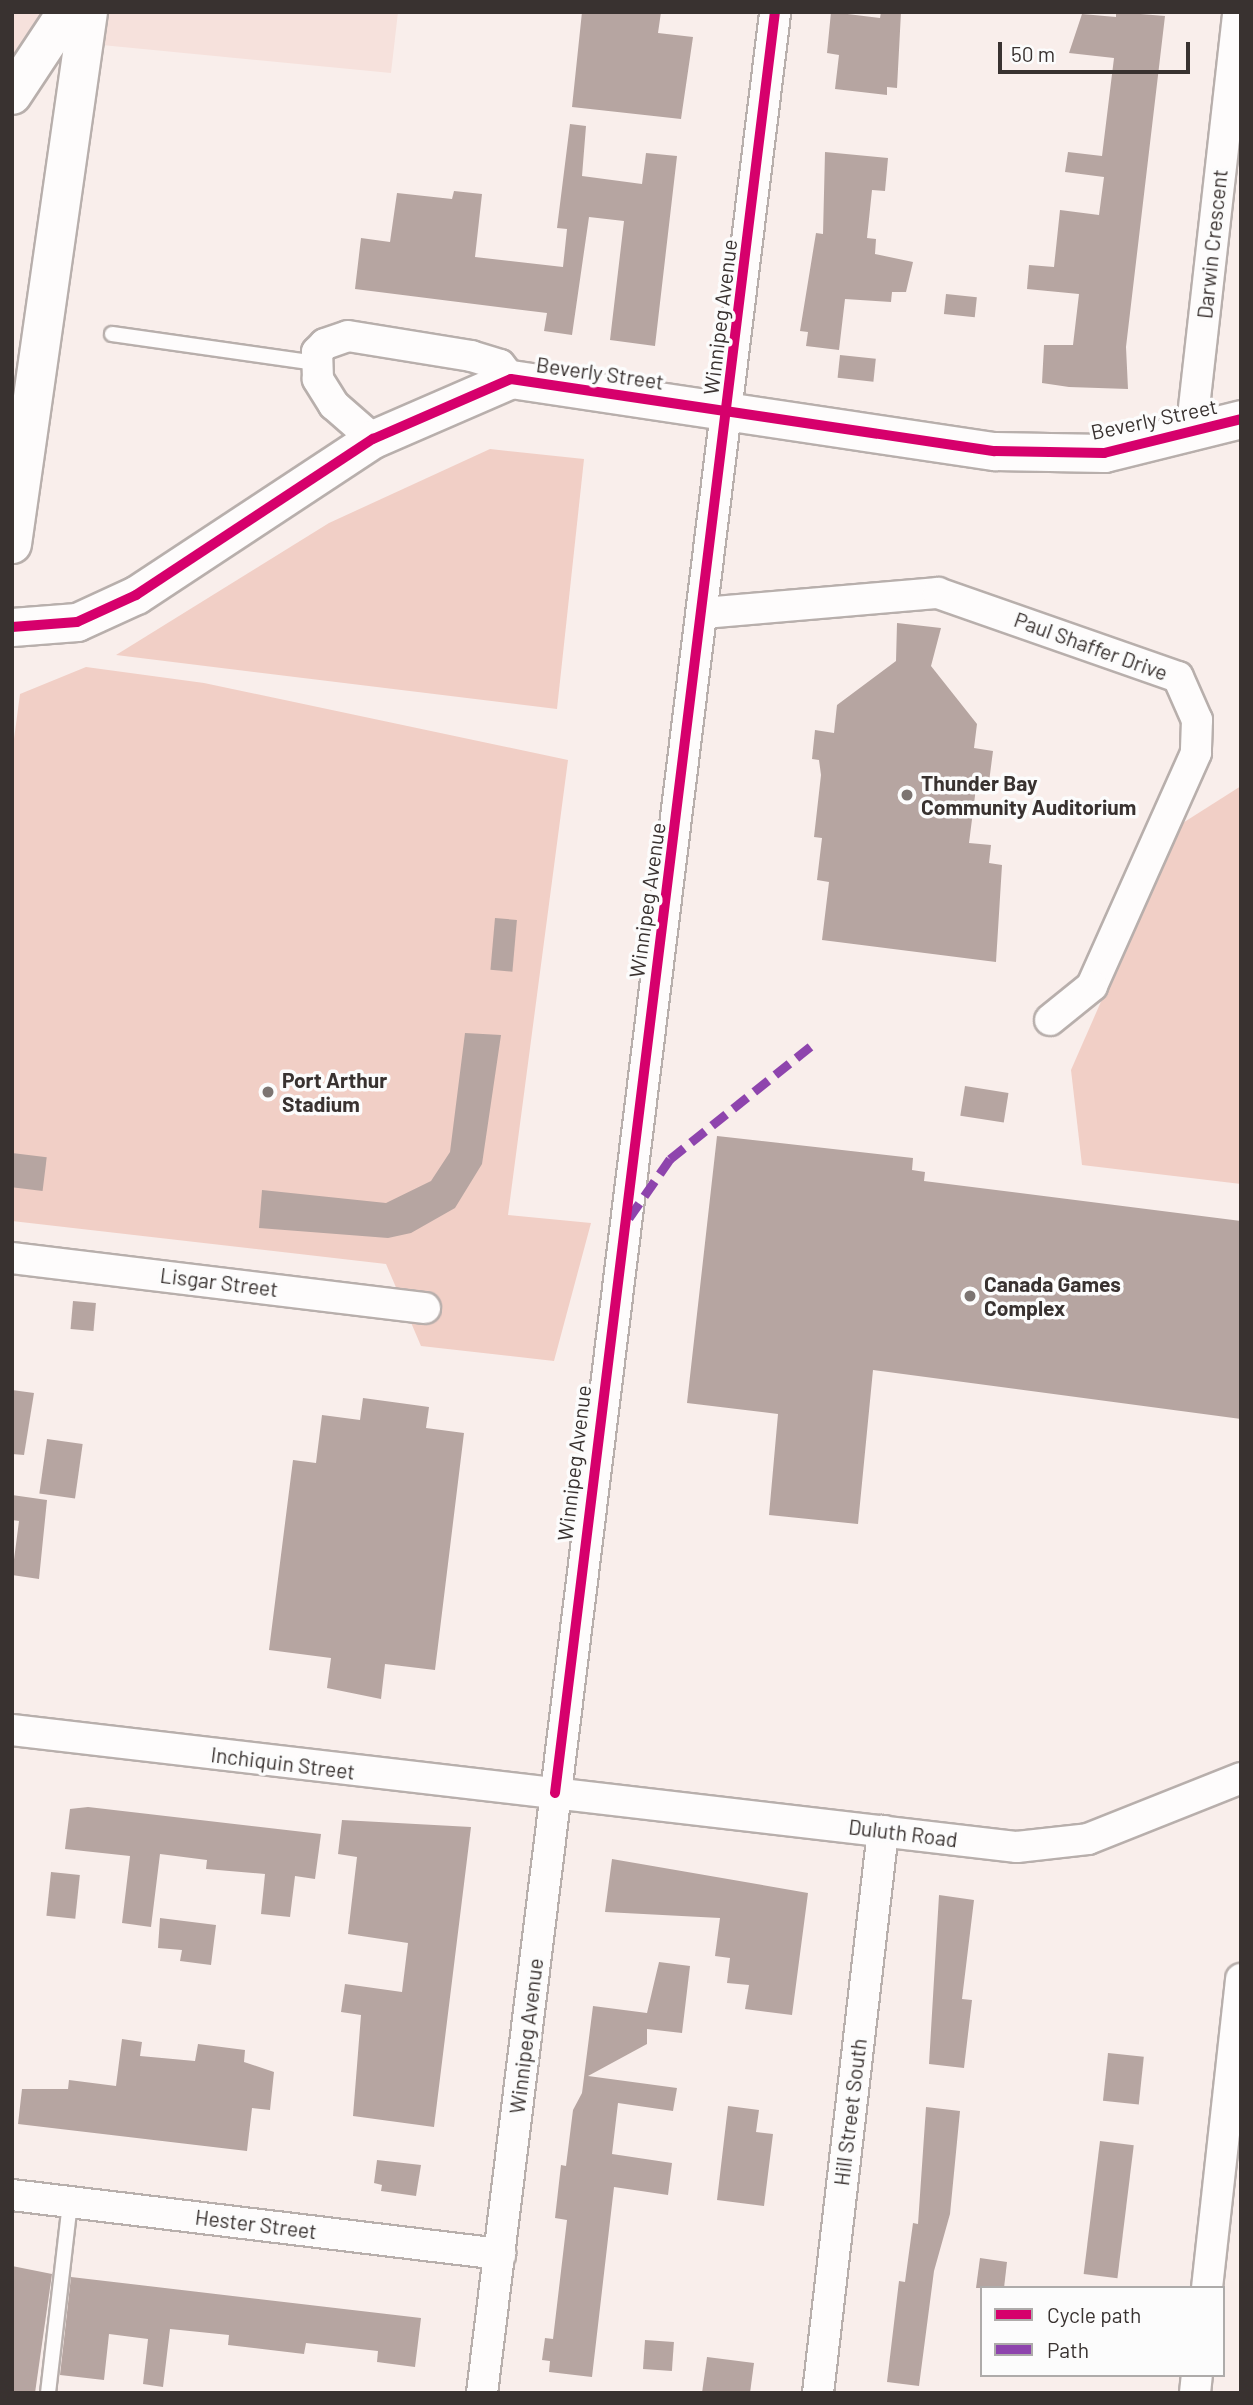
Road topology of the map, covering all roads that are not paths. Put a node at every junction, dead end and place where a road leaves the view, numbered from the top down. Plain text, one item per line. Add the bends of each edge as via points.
1 (67, 12) edge
2 (88, 12) edge
3 (775, 12) edge
4 (1238, 12) edge
5 (12, 95) edge
6 (112, 334) dead end
7 (316, 363) junction
8 (511, 379) junction
9 (728, 410) junction
10 (1241, 419) edge
11 (1191, 434) junction
12 (373, 439) junction
13 (12, 544) edge
14 (704, 613) junction
15 (12, 627) edge
16 (1050, 1020) dead end
17 (12, 1258) edge
18 (425, 1308) dead end
19 (12, 1730) edge
20 (1241, 1778) edge
21 (555, 1793) junction
22 (883, 1831) junction
23 (1241, 1979) edge
24 (12, 2195) edge
25 (71, 2202) junction
26 (500, 2254) junction
27 (1207, 2286) edge
28 (48, 2393) edge
29 (482, 2393) edge
30 (818, 2393) edge

1 - 5 main road
2 - 13 main road
3 - 9 street, Winnipeg Avenue
4 - 11 street, Darwin Crescent
6 - 7 lane
7 - 8 street, Beverly Street via 325,344 348,336 471,355 500,365
7 - 12 street via 334,405
8 - 9 street, Beverly Street
8 - 12 street, Beverly Street
9 - 11 street, Beverly Street via 995,451 1104,453
9 - 14 street, Winnipeg Avenue
10 - 11 street, Beverly Street
12 - 15 street, Beverly Street via 136,595 77,622
14 - 16 street, Paul Shaffer Drive via 938,593 1178,677 1197,720 1196,753 1093,986
14 - 21 street, Winnipeg Avenue
17 - 18 street, Lisgar Street
19 - 21 street, Inchiquin Street
20 - 22 street, Duluth Road via 1067,1844 1017,1847
21 - 22 street, Duluth Road
21 - 26 street, Winnipeg Avenue
22 - 30 street, Hill Street South
23 - 27 street
24 - 25 street, Hester Street
25 - 26 street, Hester Street
25 - 28 lane
26 - 29 street, Winnipeg Avenue

